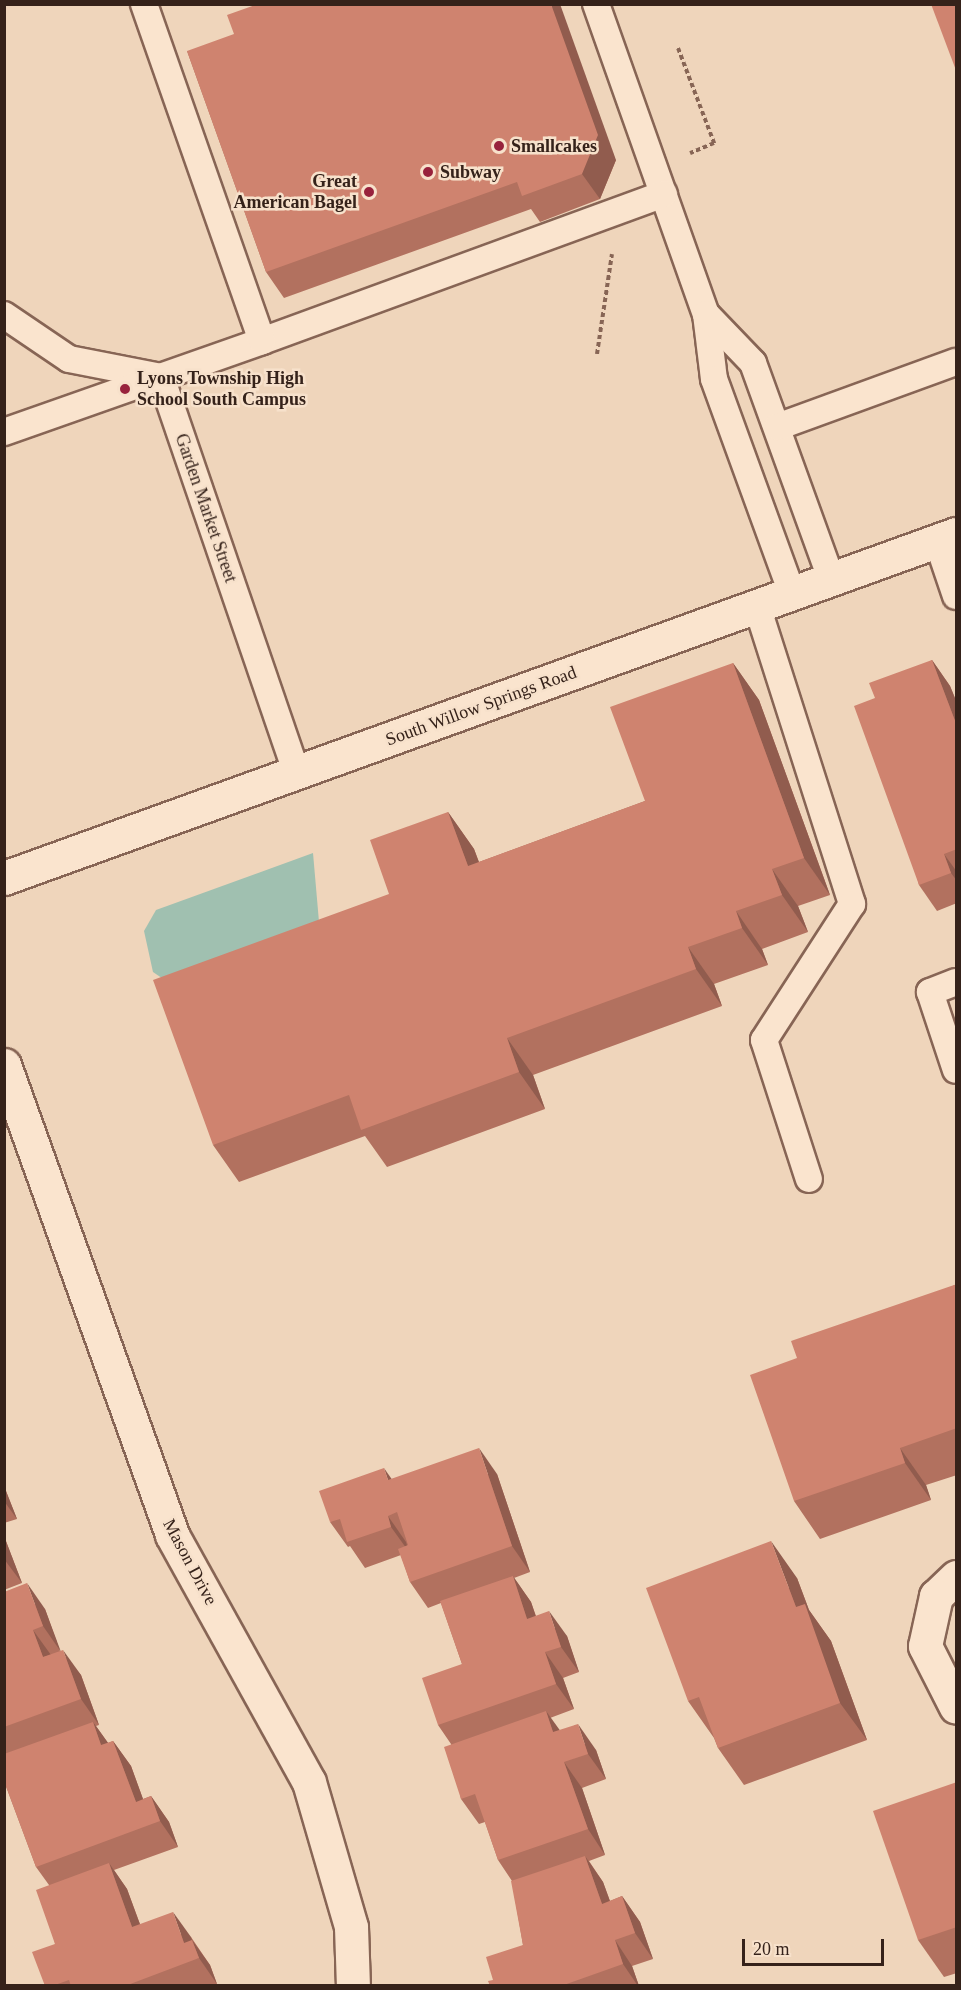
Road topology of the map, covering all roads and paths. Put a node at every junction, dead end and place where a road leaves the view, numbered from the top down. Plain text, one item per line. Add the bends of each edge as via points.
1 (144, 4) edge
2 (596, 4) edge
3 (664, 194) junction
4 (706, 314) junction
5 (4, 315) edge
6 (262, 341) junction
7 (957, 362) edge
8 (161, 377) junction
9 (777, 427) junction
10 (5, 432) edge
11 (947, 537) edge
12 (831, 579) junction
13 (792, 593) junction
14 (957, 596) edge
15 (757, 606) junction
16 (296, 772) junction
17 (4, 878) edge
18 (957, 982) edge
19 (4, 1065) edge
20 (957, 1070) edge
21 (809, 1179) dead end
22 (957, 1577) edge
23 (957, 1707) edge
24 (353, 1986) edge

1 - 6 lane
2 - 3 lane
3 - 4 lane
3 - 6 lane
4 - 9 lane via 753,363
4 - 13 lane via 714,378
5 - 8 lane via 69,358
6 - 8 lane
7 - 9 lane
8 - 10 lane
8 - 16 lane, Garden Market Street
9 - 12 lane
11 - 12 street, South Willow Springs Road
11 - 14 lane
12 - 13 street, South Willow Springs Road
13 - 15 street, South Willow Springs Road
15 - 16 street, South Willow Springs Road
15 - 21 lane via 852,904 764,1040
16 - 17 street, South Willow Springs Road
18 - 20 lane via 930,992
19 - 24 street, Mason Drive via 172,1535 309,1782 351,1927
22 - 23 street via 936,1596 925,1646

